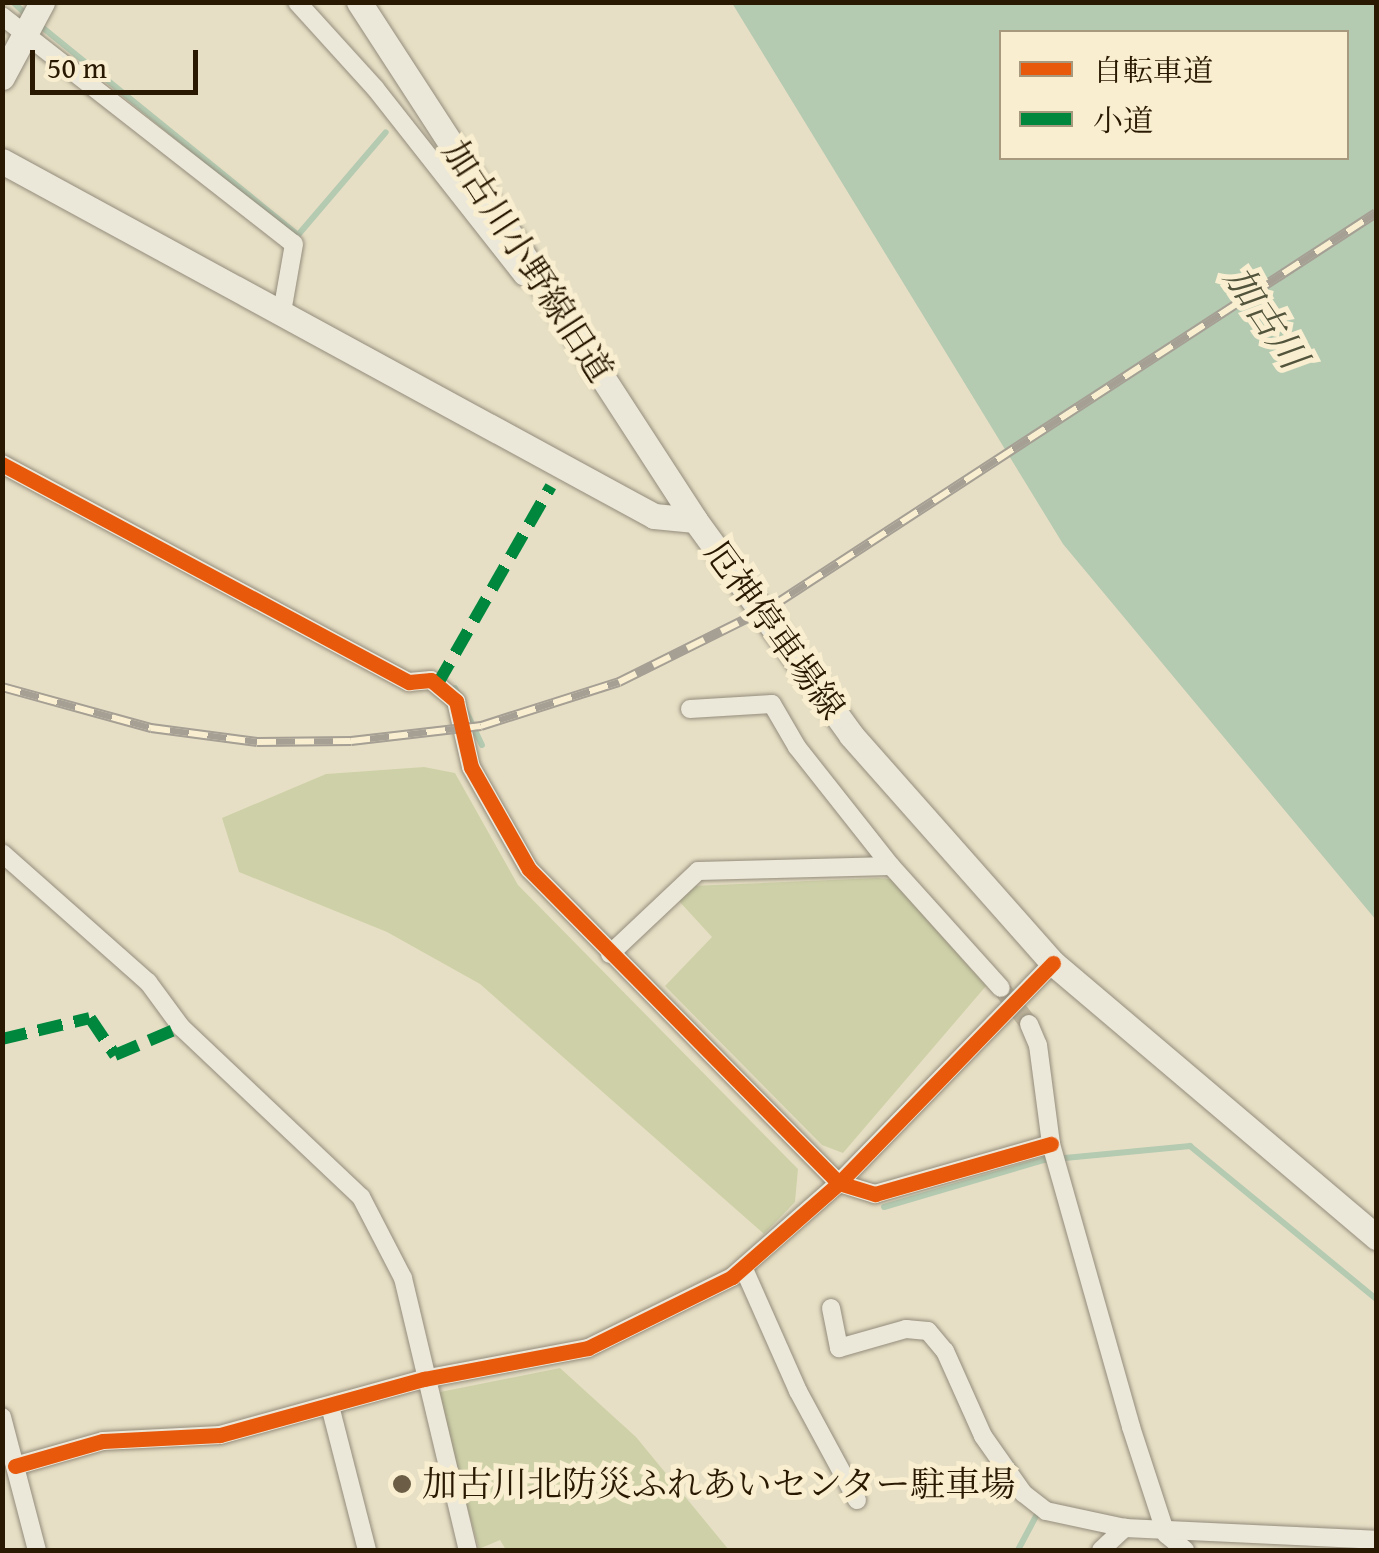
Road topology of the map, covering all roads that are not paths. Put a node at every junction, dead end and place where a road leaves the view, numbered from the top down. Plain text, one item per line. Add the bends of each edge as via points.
1 (42, 2) edge
2 (297, 2) edge
3 (358, 2) edge
4 (2, 16) edge
5 (24, 36) junction
6 (2, 77) edge
7 (2, 161) edge
8 (543, 282) junction
9 (282, 312) junction
10 (2, 464) edge
11 (696, 520) junction
12 (690, 709) dead end
13 (2, 853) edge
14 (891, 866) junction
15 (610, 954) junction
16 (1052, 964) junction
17 (1001, 988) tunnel mouth
18 (1029, 1024) tunnel mouth
19 (1052, 1144) junction
20 (838, 1184) junction
21 (1376, 1237) edge
22 (744, 1269) junction
23 (830, 1308) dead end
24 (424, 1379) junction
25 (330, 1406) junction
26 (2, 1418) edge
27 (15, 1466) junction
28 (857, 1500) dead end
29 (1126, 1528) junction
30 (1166, 1534) junction
31 (1376, 1540) edge
32 (37, 1550) edge
33 (366, 1550) edge
34 (468, 1550) edge
35 (1100, 1550) edge
36 (1185, 1550) edge

1 - 5 main road
2 - 8 street via 375,88 523,276
3 - 8 main road, 加古川小野線旧道
4 - 5 street
5 - 6 main road
5 - 9 street via 294,244
7 - 9 main road, 厄神停車場線
8 - 11 main road, 加古川小野線旧道
9 - 11 main road, 厄神停車場線 via 654,516
10 - 15 street via 409,682 431,680 456,701 472,767 530,870
11 - 16 main road, 厄神停車場線 via 851,736
12 - 14 street via 772,704 797,747
13 - 24 street via 148,982 181,1027 361,1197 403,1278
14 - 15 street via 698,871
14 - 17 street
15 - 20 street
16 - 20 street
16 - 21 main road, 厄神停車場線
18 - 19 street
19 - 20 street via 875,1194
19 - 30 street
20 - 22 street
22 - 24 street via 588,1348
22 - 28 street via 798,1391
23 - 29 street via 839,1348 906,1329 928,1331 1023,1494 1046,1512
24 - 25 street
24 - 34 street
25 - 27 street via 220,1434 103,1441
25 - 33 street
26 - 27 street
27 - 32 street
29 - 30 street
29 - 35 street
30 - 31 street
30 - 36 street

